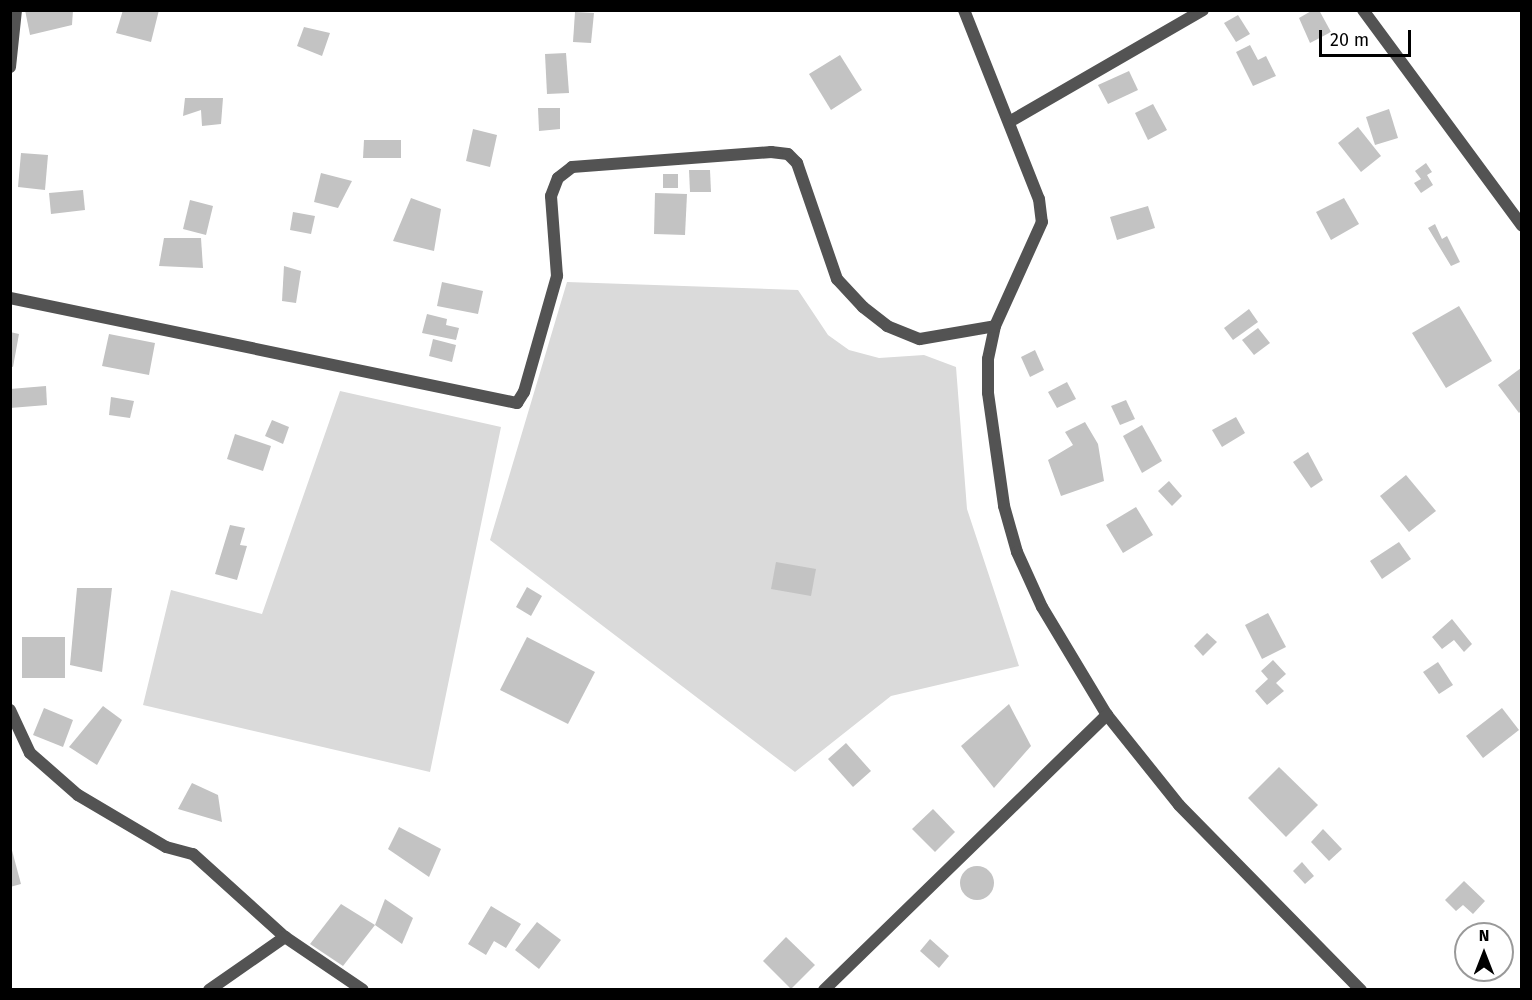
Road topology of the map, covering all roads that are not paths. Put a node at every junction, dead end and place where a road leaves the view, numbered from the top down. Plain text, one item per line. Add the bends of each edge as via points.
1 (16, 10) edge
2 (964, 10) edge
3 (1203, 10) edge
4 (1363, 10) edge
5 (10, 67) edge
6 (1009, 122) junction
7 (1521, 226) edge
8 (10, 298) edge
9 (995, 326) junction
10 (10, 710) edge
11 (1107, 715) junction
12 (285, 937) junction
13 (209, 990) edge
14 (363, 990) edge
15 (824, 990) edge
16 (1361, 990) edge

1 - 5 street
2 - 6 street
3 - 6 street
4 - 7 street
6 - 9 street via 1039,199 1042,222
8 - 9 street via 507,404 517,403 524,392 557,276 551,196 558,178 573,166 771,152 788,154 797,164 837,279 887,326 920,339
9 - 11 street via 988,359 988,393 1004,506 1017,552 1042,607
10 - 12 street via 30,753 78,795 166,847 193,854
11 - 15 street
11 - 16 street via 1179,805
12 - 13 street
12 - 14 street

